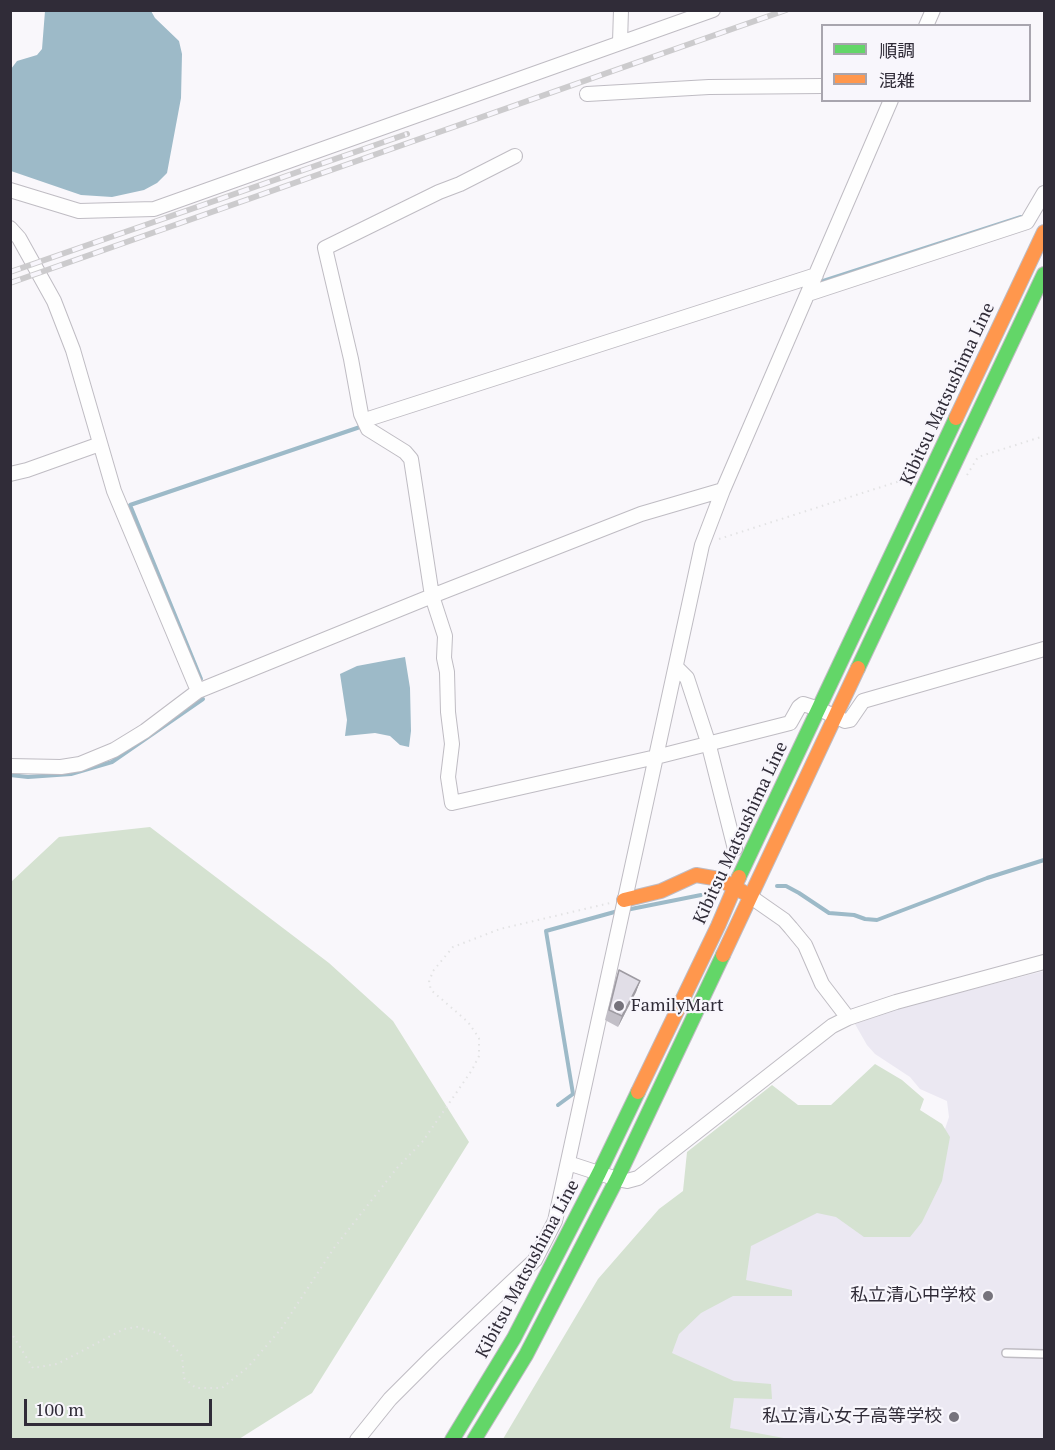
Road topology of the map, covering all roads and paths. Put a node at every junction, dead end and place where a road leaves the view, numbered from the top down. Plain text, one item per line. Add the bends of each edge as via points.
1 (621, 10) edge
2 (713, 10) edge
3 (933, 10) edge
4 (927, 24) edge
5 (620, 42) junction
6 (821, 86) edge
7 (587, 94) dead end
8 (890, 102) edge
9 (515, 156) dead end
10 (10, 190) edge
11 (1044, 194) edge
12 (10, 228) edge
13 (1044, 232) edge
14 (1044, 274) edge
15 (812, 284) junction
16 (366, 424) junction
17 (1044, 436) edge
18 (100, 444) junction
19 (936, 463) junction
20 (951, 472) junction
21 (10, 474) edge
22 (723, 490) junction
23 (702, 545) junction
24 (432, 596) junction
25 (1044, 650) edge
26 (676, 667) junction
27 (198, 691) junction
28 (819, 709) junction
29 (835, 717) junction
30 (708, 742) junction
31 (656, 757) junction
32 (10, 766) edge
33 (735, 849) dead end
34 (734, 887) junction
35 (750, 897) junction
36 (623, 906) junction
37 (1044, 962) edge
38 (848, 1018) junction
39 (568, 1163) junction
40 (600, 1173) junction
41 (618, 1179) junction
42 (10, 1331) edge
43 (1006, 1353) dead end
44 (1044, 1354) edge
45 (357, 1440) edge
46 (452, 1440) edge
47 (474, 1440) edge

1 - 5 street
2 - 5 street
3 - 4 street
5 - 10 street via 154,210 80,211
6 - 7 street
8 - 15 street
9 - 16 street via 325,248
11 - 15 street via 1027,222
12 - 18 street via 20,238 54,301 73,350
13 - 19 main road, Kibitsu Matsushima Line
14 - 20 main road, Kibitsu Matsushima Line
15 - 16 street
15 - 22 street
16 - 24 street via 411,459
17 - 20 path via 978,457 968,475
18 - 21 street
18 - 27 street via 114,491
19 - 23 path via 922,458 906,479
19 - 28 main road, Kibitsu Matsushima Line
20 - 29 main road, Kibitsu Matsushima Line
22 - 23 street
22 - 24 street via 641,514
23 - 26 street
24 - 27 street
24 - 31 street via 445,636 452,803
25 - 29 street via 863,701 850,720
26 - 30 street via 687,678
26 - 31 street
27 - 32 street via 145,731 80,764
28 - 29 street
28 - 30 street via 803,704 790,723
28 - 34 main road, Kibitsu Matsushima Line
29 - 35 main road, Kibitsu Matsushima Line
30 - 31 street
30 - 33 street
31 - 36 street
34 - 35 main road
34 - 36 main road via 719,879 696,875
34 - 40 main road, Kibitsu Matsushima Line
35 - 38 street via 791,928 804,945 822,984
35 - 41 main road, Kibitsu Matsushima Line
36 - 39 street
36 - 42 path via 500,929 453,947 429,982 431,990 468,1022 479,1038 479,1056 472,1070 423,1141 334,1248 281,1329 248,1367 222,1388 196,1388 184,1378 182,1356 168,1340 137,1327 124,1329 57,1364 33,1368
37 - 38 street
38 - 41 street via 832,1026 643,1176
39 - 40 street
39 - 45 street via 555,1221 535,1260 390,1399
40 - 41 street
40 - 46 main road, Kibitsu Matsushima Line via 514,1338
41 - 47 main road, Kibitsu Matsushima Line via 526,1355
43 - 44 lane

